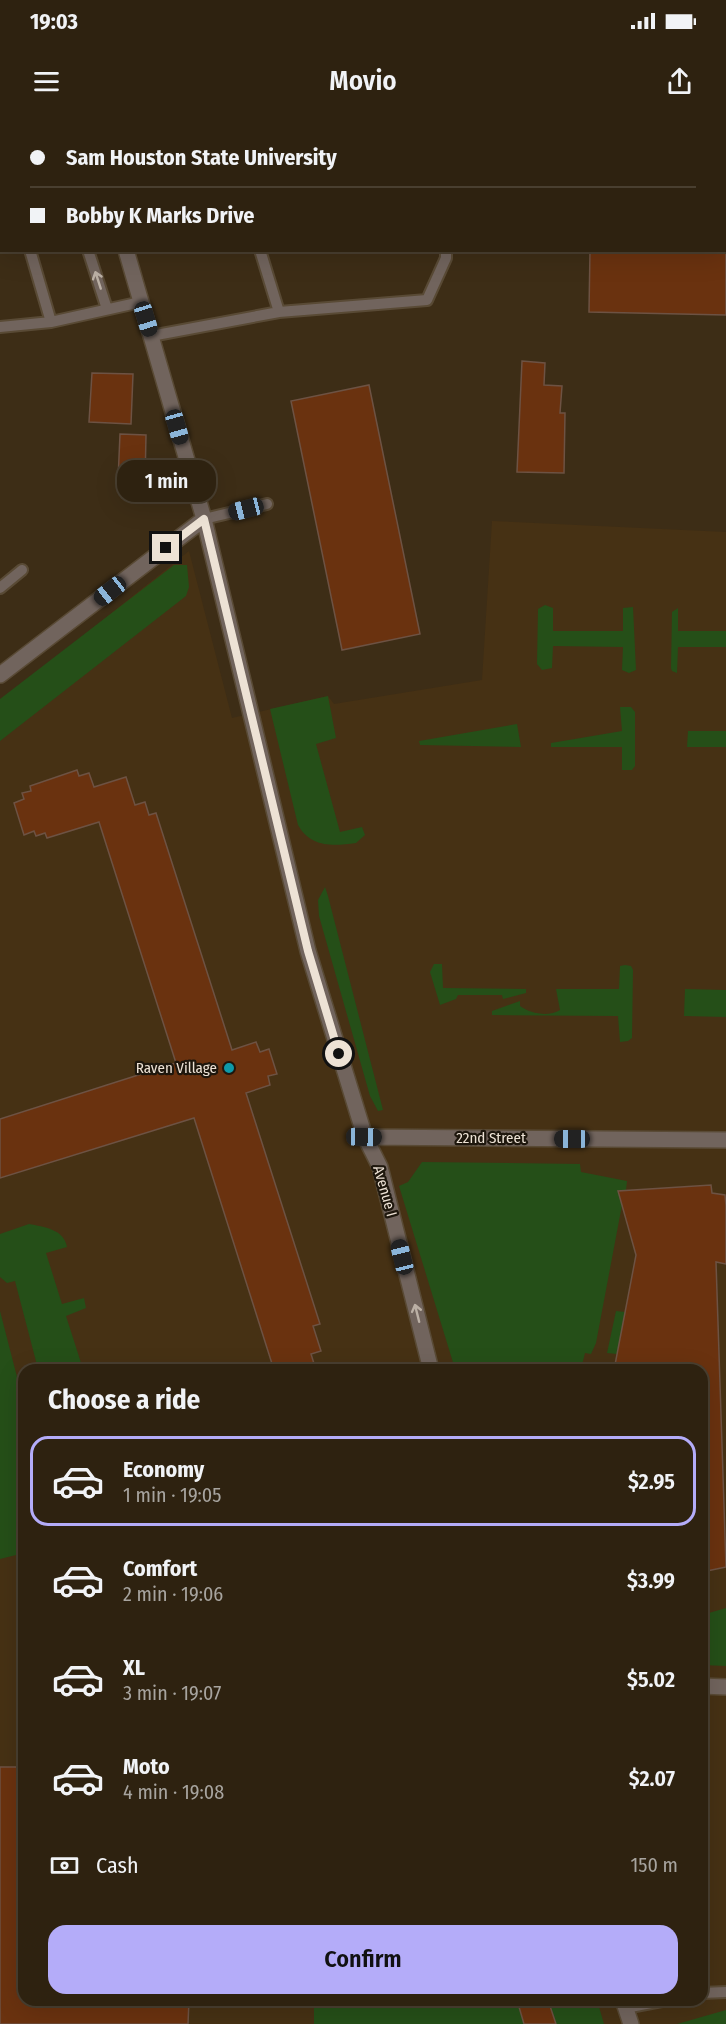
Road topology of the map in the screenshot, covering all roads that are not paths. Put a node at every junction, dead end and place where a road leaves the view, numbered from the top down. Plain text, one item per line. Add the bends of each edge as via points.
1 (31, 252) edge
2 (89, 252) edge
3 (127, 252) edge
4 (261, 252) edge
5 (446, 252) edge
6 (141, 302) junction
7 (107, 309) junction
8 (279, 312) junction
9 (51, 322) junction
10 (0, 327) edge
11 (151, 336) junction
12 (267, 504) dead end
13 (204, 519) junction
14 (22, 570) dead end
15 (0, 588) edge
16 (0, 675) edge
17 (364, 1137) junction
18 (726, 1140) edge
19 (429, 1364) edge
20 (708, 1686) edge
21 (726, 1687) edge
22 (726, 1992) edge
23 (708, 1993) edge
24 (625, 2006) edge
25 (631, 2024) edge

1 - 9 lane
7 -> 2 lane
3 - 6 street, Avenue I
4 - 8 lane
5 - 8 lane via 427,300
6 - 7 lane
6 - 11 street, Avenue I
7 - 9 lane
8 - 11 lane
9 - 10 lane
11 - 13 street, Avenue I
12 - 13 lane
13 - 16 street
13 - 17 street, Avenue I via 308,951
14 - 15 lane
17 - 18 street, 22nd Street
19 -> 17 street, Avenue I via 380,1167
20 - 21 street
22 - 23 lane
24 - 25 street

